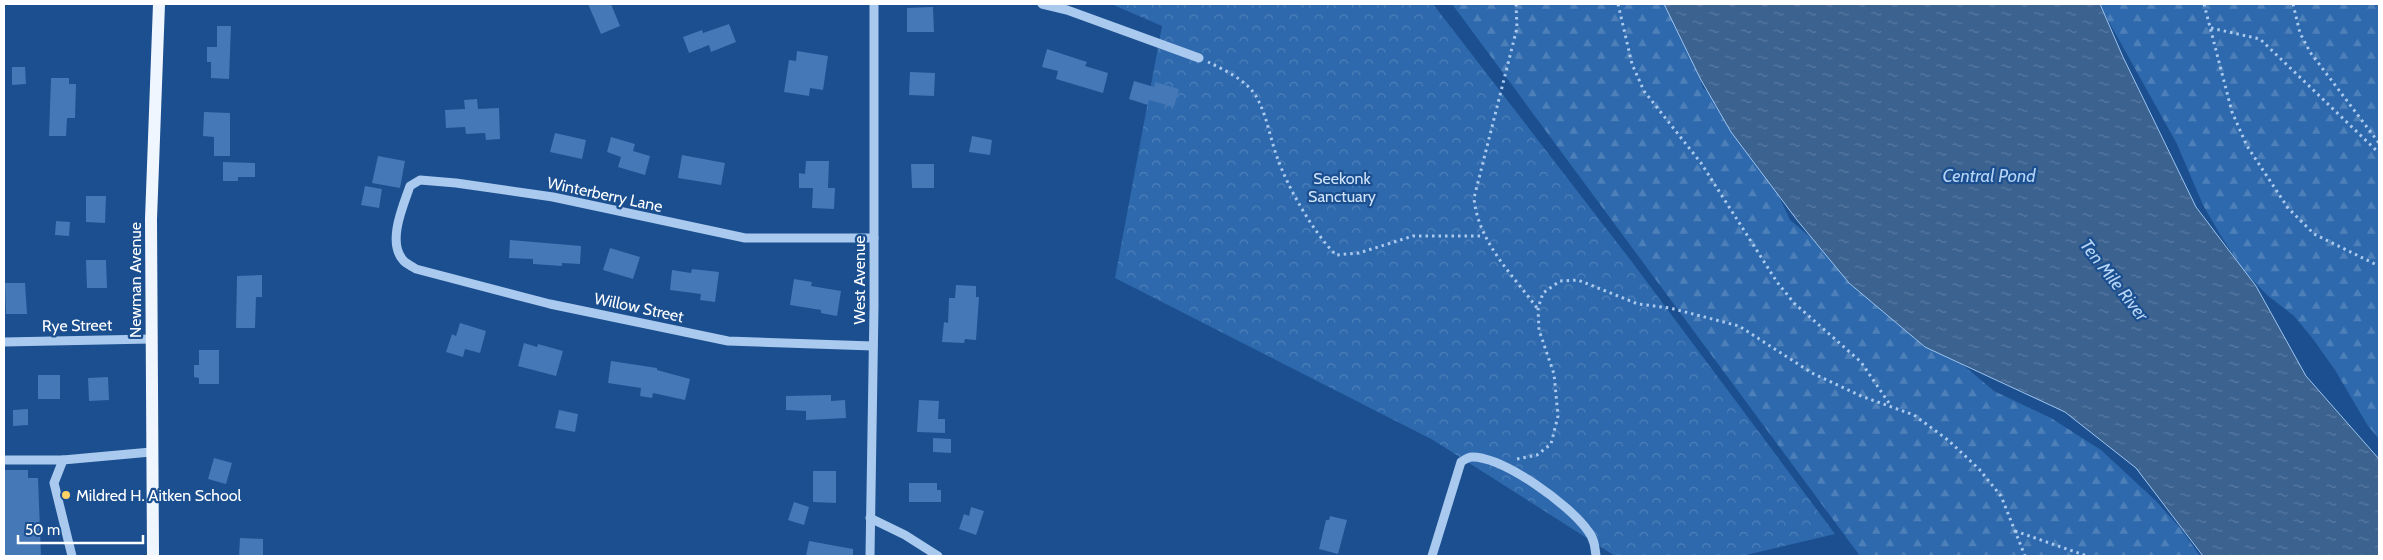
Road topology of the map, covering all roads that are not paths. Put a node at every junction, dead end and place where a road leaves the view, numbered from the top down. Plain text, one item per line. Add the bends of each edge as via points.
1 (159, 4) edge
2 (874, 4) edge
3 (1042, 4) edge
4 (1199, 58) road end
5 (874, 238) junction
6 (404, 262) joint
7 (151, 339) junction
8 (4, 342) edge
9 (873, 346) junction
10 (151, 452) junction
11 (4, 460) edge
12 (63, 460) junction
13 (870, 518) junction
14 (72, 556) edge
15 (152, 556) edge
16 (870, 556) edge
17 (938, 556) edge
18 (1432, 556) edge
19 (1596, 556) edge

1 - 7 main road, Newman Avenue via 151,219
2 - 5 street, West Avenue
3 - 4 street
5 - 6 street, Winterberry Lane via 745,238 553,197 420,180 410,186 396,241
5 - 9 street, West Avenue
6 - 9 street, Willow Street via 434,275 550,304 728,341
7 - 8 street, Rye Street
7 - 10 main road, Newman Avenue
9 - 13 street, West Avenue
10 - 12 street
10 - 15 main road, Newman Avenue
11 - 12 street
12 - 14 street via 54,482
13 - 16 street, West Avenue
13 - 17 street
18 - 19 street via 1461,462 1471,457 1497,464 1533,482 1588,531 1595,544

